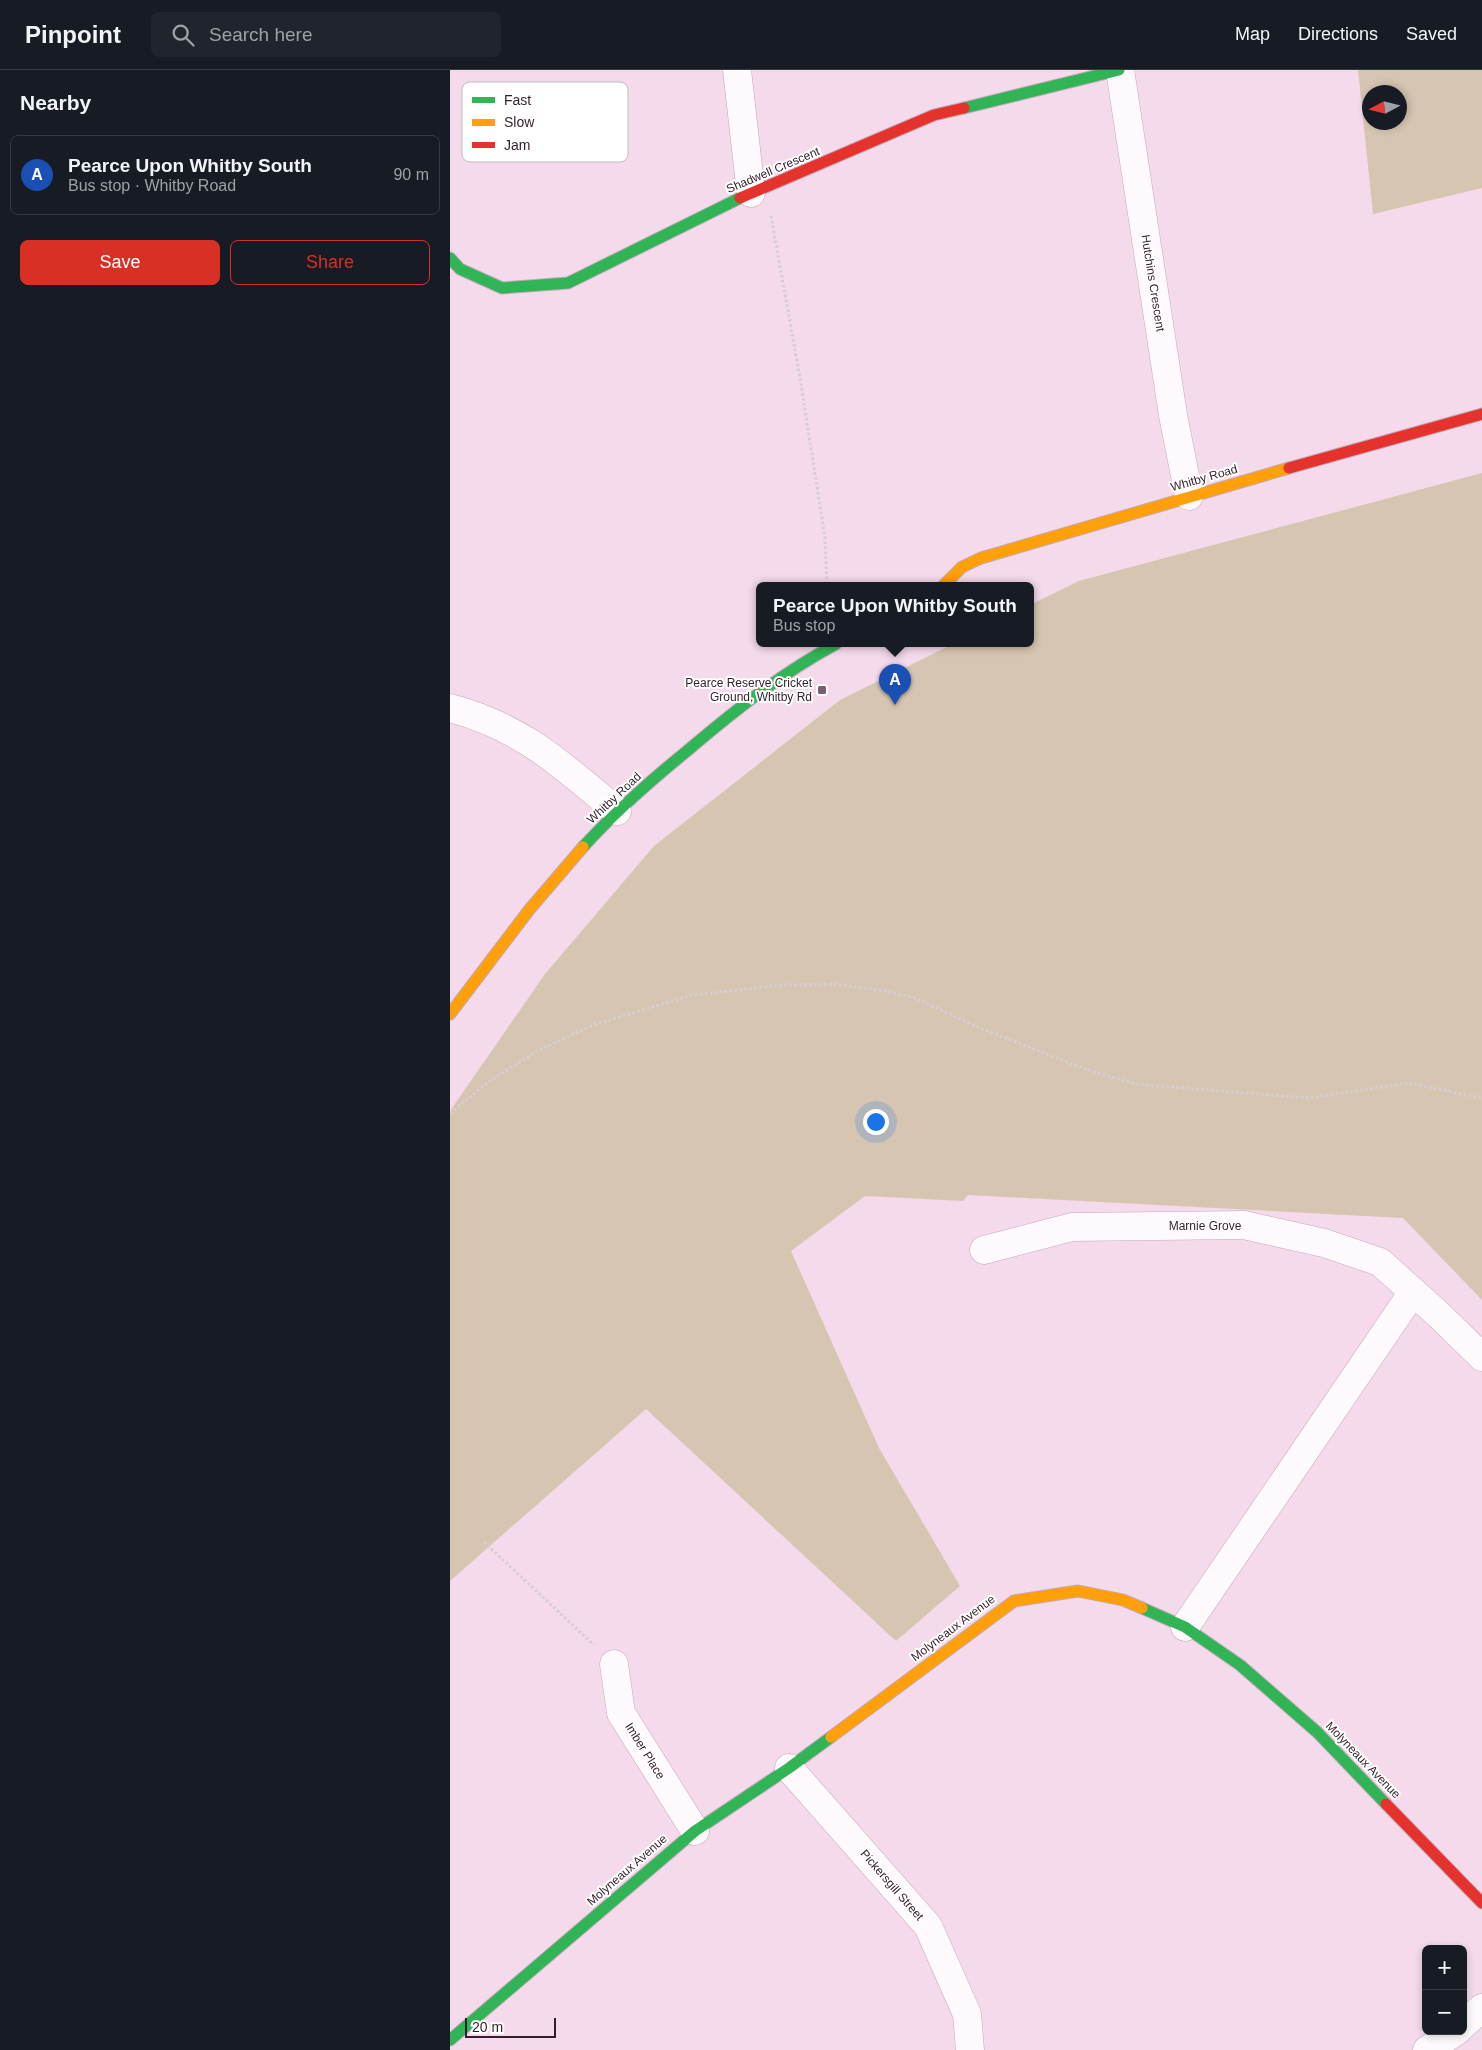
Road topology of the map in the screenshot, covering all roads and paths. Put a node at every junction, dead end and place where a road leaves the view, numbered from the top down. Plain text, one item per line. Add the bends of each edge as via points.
1 (737, 70) edge
2 (1119, 70) edge
3 (758, 191) junction
4 (450, 258) edge
5 (1482, 414) edge
6 (1189, 496) junction
7 (827, 582) edge
8 (947, 582) edge
9 (830, 647) edge
10 (450, 708) edge
11 (617, 811) junction
12 (450, 1014) edge
13 (1482, 1098) edge
14 (450, 1113) edge
15 (984, 1250) dead end
16 (1413, 1292) junction
17 (1482, 1357) edge
18 (484, 1542) dead end
19 (1185, 1627) junction
20 (614, 1664) joint
21 (789, 1768) junction
22 (695, 1831) junction
23 (1482, 1903) edge
24 (1482, 2008) edge
25 (1467, 2022) edge
26 (1451, 2035) edge
27 (451, 2038) edge
28 (970, 2050) edge
29 (1427, 2050) edge

1 - 3 street
2 - 3 street, Shadwell Crescent via 934,116
2 - 6 street, Hutchins Crescent via 1173,415
3 - 4 street, Shadwell Crescent via 568,282 502,288 460,269
3 - 7 path via 774,230 825,538
5 - 6 street, Whitby Road
6 - 8 street, Whitby Road via 981,558 962,567
9 - 11 street, Whitby Road via 726,718
10 - 11 street via 510,730 549,754
11 - 12 street, Whitby Road via 516,925
13 - 14 path via 1408,1083 1308,1098 1135,1084 1082,1068 915,998 834,984 783,985 692,995 593,1025 537,1051
15 - 16 street, Marnie Grove via 1072,1227 1244,1225 1324,1243 1380,1262
16 - 17 street, Marnie Grove
16 - 19 street
18 - 20 path
19 - 21 street, Molyneaux Avenue via 1123,1600 1078,1591 1014,1601
19 - 23 street, Molyneaux Avenue via 1240,1665 1317,1732
20 - 22 street, Imber Place via 621,1713
21 - 22 street, Molyneaux Avenue
21 - 28 street, Pickersgill Street via 928,1926 967,2014
22 - 27 street, Molyneaux Avenue
24 - 25 street
26 - 29 street

